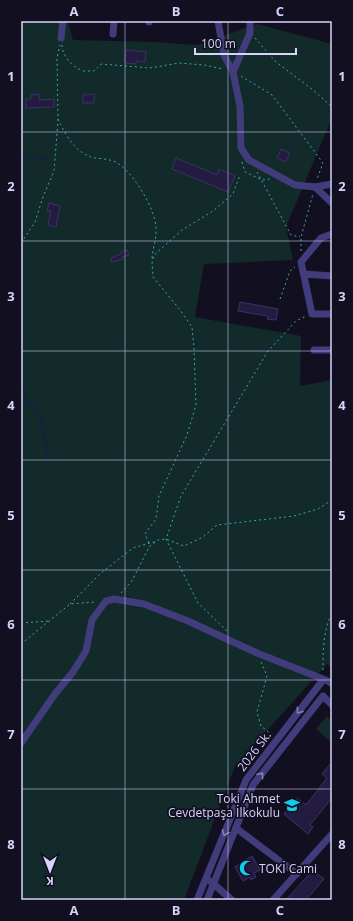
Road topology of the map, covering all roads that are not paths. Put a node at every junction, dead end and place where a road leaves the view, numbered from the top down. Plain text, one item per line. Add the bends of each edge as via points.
1 (63, 21) edge
2 (114, 21) edge
3 (218, 21) edge
4 (250, 21) edge
5 (113, 34) dead end
6 (61, 38) road end
7 (233, 72) junction
8 (332, 184) edge
9 (315, 187) junction
10 (332, 202) edge
11 (332, 234) edge
12 (304, 274) junction
13 (332, 276) edge
14 (332, 314) edge
15 (314, 350) dead end
16 (332, 350) edge
17 (322, 680) junction
18 (332, 684) edge
19 (332, 704) edge
20 (21, 743) edge
21 (236, 828) junction
22 (332, 834) edge
23 (297, 874) junction
24 (206, 879) junction
25 (213, 884) junction
26 (197, 900) edge
27 (207, 900) edge
28 (232, 900) edge
29 (273, 900) edge

1 - 6 street
2 - 5 street
3 - 7 street via 224,55
4 - 7 street via 250,33
7 - 9 street via 240,106 241,148 249,160 295,184
8 - 9 street
9 - 10 street
11 - 12 street via 321,238 301,262
12 - 13 street
12 - 14 street via 312,314
15 - 16 street
17 - 18 street
17 - 20 street via 188,621 144,604 114,599 106,601 92,620 86,651
17 -> 24 street, 2026 Sk. via 246,780
21 -> 19 street, 2026 Sk. via 253,785 323,696
21 - 23 street
21 - 25 street, 2026 Sk.
22 - 23 street
23 - 29 street
24 - 25 street
24 - 26 street, 2026 Sk.
25 - 27 street, 2026 Sk.
25 - 28 street

